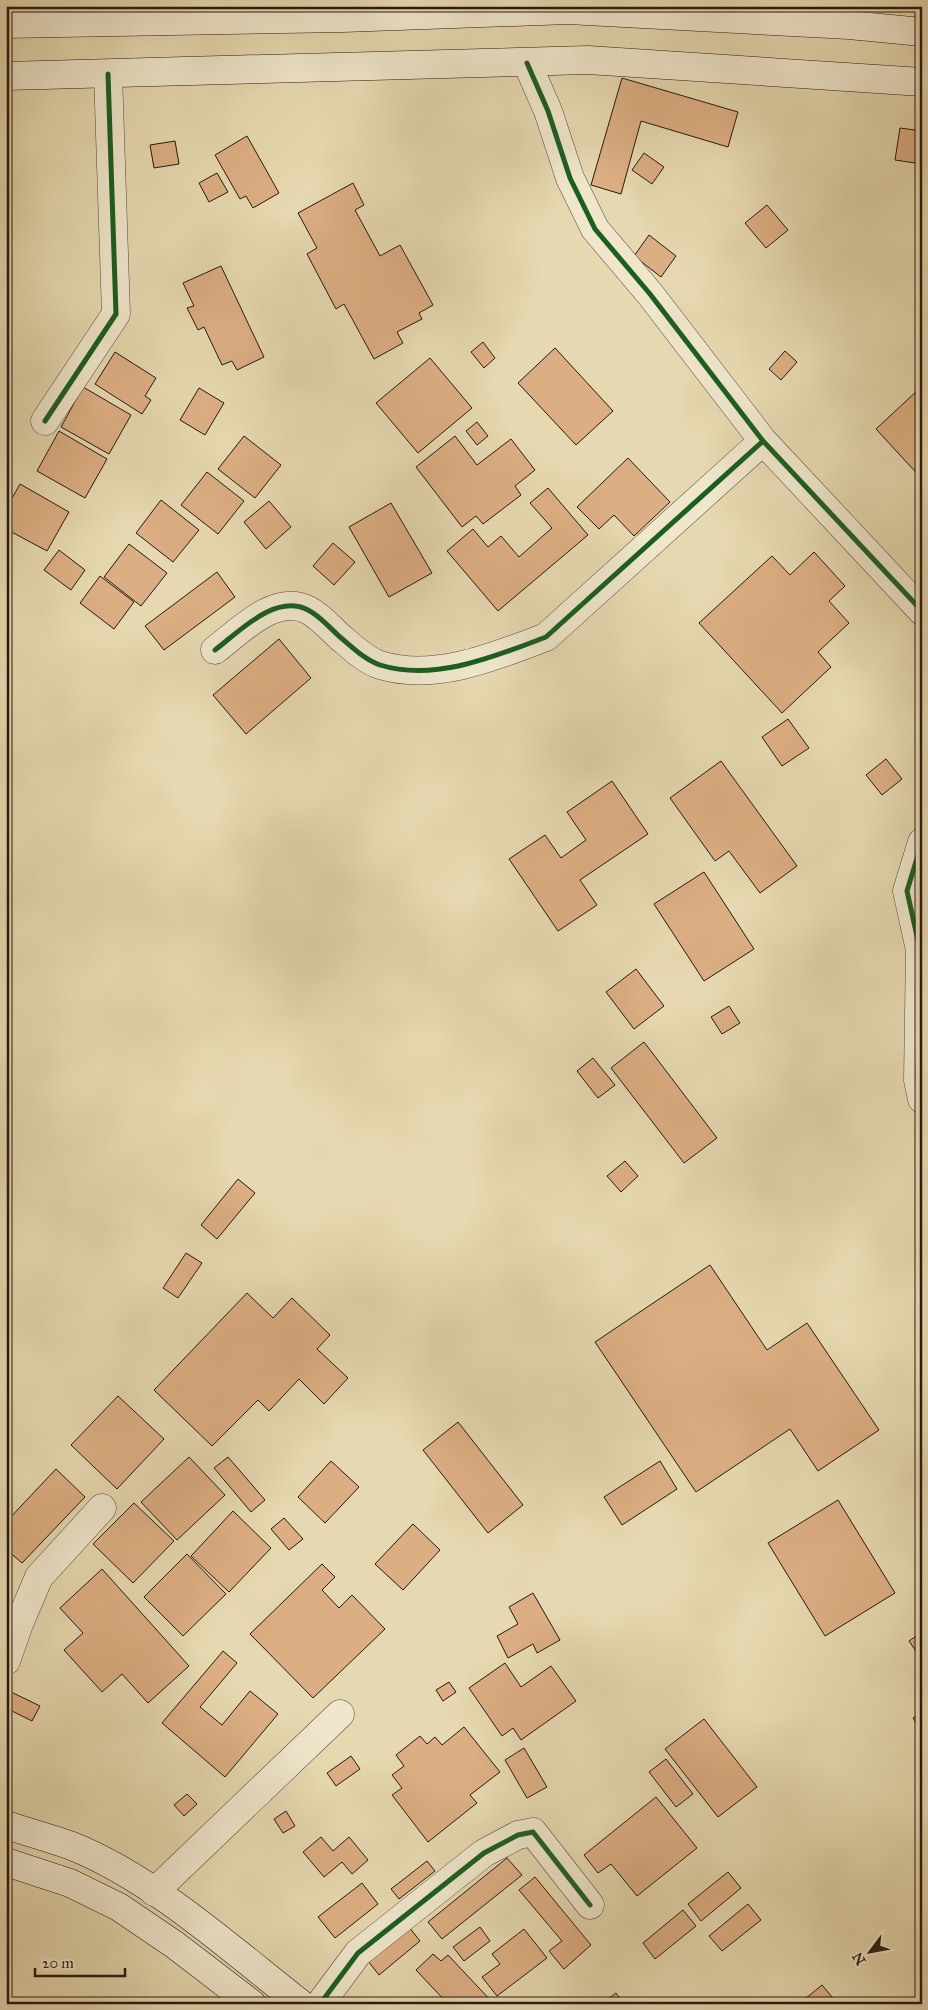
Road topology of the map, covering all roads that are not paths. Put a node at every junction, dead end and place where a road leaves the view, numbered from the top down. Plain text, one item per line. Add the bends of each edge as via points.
1 (569, 8) edge
2 (158, 14) edge
3 (6, 24) edge
4 (922, 32) edge
5 (527, 63) junction
6 (108, 74) junction
7 (6, 76) edge
8 (922, 82) edge
9 (45, 422) dead end
10 (763, 441) junction
11 (922, 612) edge
12 (216, 650) dead end
13 (922, 842) edge
14 (922, 1099) edge
15 (102, 1508) dead end
16 (6, 1661) edge
17 (340, 1714) dead end
18 (6, 1825) edge
19 (6, 1862) edge
20 (154, 1892) junction
21 (590, 1906) dead end
22 (252, 2004) edge
23 (301, 2004) edge
24 (320, 2004) edge

1 - 2 street via 344,18
1 - 4 street
2 - 3 street
5 - 6 street
5 - 8 street via 588,60
5 - 10 street via 548,111 570,178 595,229 650,294
6 - 7 street
6 - 9 street via 116,314
10 - 11 street
10 - 12 street via 546,637 447,668 405,671 379,664 355,651 307,609 287,606 268,611
13 - 14 street via 906,891 920,950 918,1080
15 - 16 street via 39,1577
17 - 20 street
18 - 20 street via 72,1846
19 - 22 street via 70,1883 119,1907
20 - 23 street
21 - 24 street via 533,1832 518,1835 484,1853 358,1953

